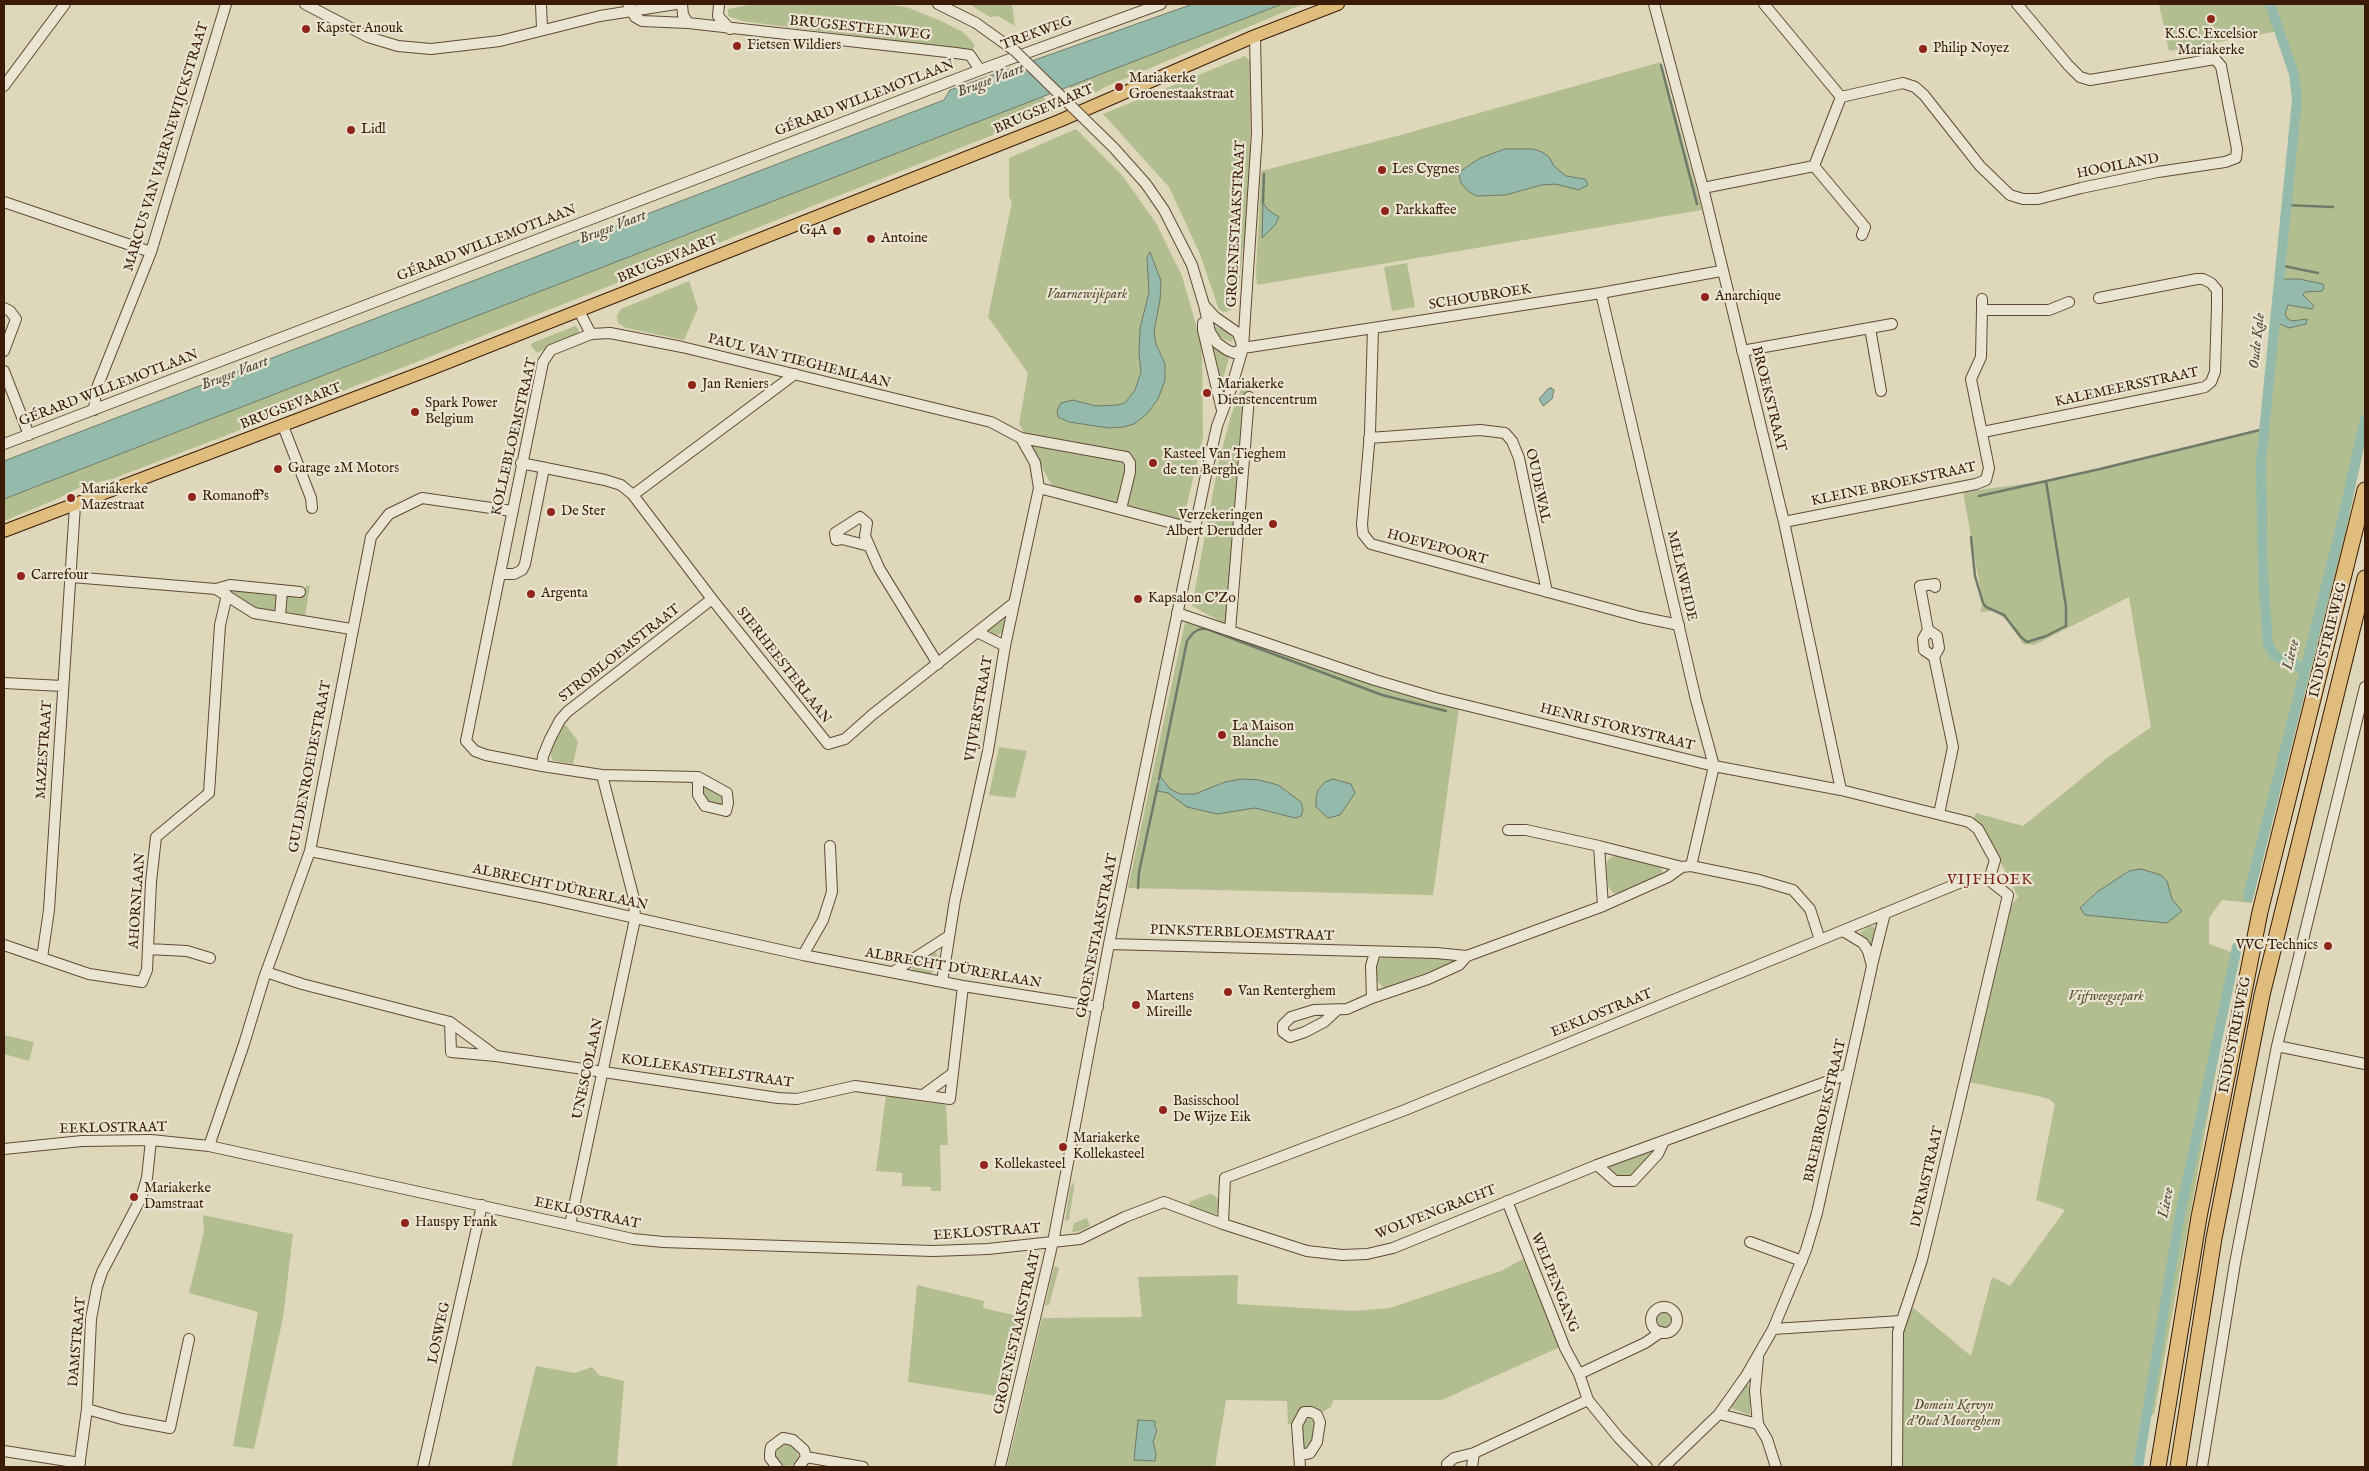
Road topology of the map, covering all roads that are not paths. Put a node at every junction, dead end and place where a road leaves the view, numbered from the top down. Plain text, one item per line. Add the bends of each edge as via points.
1 (65, 4) edge
2 (226, 4) edge
3 (305, 4) edge
4 (541, 4) edge
5 (676, 4) edge
6 (682, 4) edge
7 (718, 4) edge
8 (938, 4) edge
9 (1161, 4) edge
10 (1338, 4) edge
11 (1654, 4) edge
12 (1660, 4) edge
13 (1764, 4) edge
14 (2017, 4) edge
15 (650, 6) edge
16 (630, 8) edge
17 (1660, 18) junction
18 (688, 23) junction
19 (542, 29) junction
20 (730, 29) junction
21 (1255, 36) junction
22 (980, 70) junction
23 (4, 86) edge
24 (1841, 97) junction
25 (1814, 166) junction
26 (1703, 188) junction
27 (4, 202) edge
28 (1867, 229) dead end
29 (151, 252) junction
30 (1721, 271) junction
31 (1601, 293) junction
32 (1982, 298) dead end
33 (2099, 298) dead end
34 (2069, 302) dead end
35 (1204, 305) junction
36 (4, 308) edge
37 (1982, 310) junction
38 (579, 311) junction
39 (1892, 324) dead end
40 (1373, 328) junction
41 (1870, 328) junction
42 (591, 334) junction
43 (1243, 348) junction
44 (4, 351) edge
45 (1742, 351) junction
46 (4, 371) edge
47 (795, 374) junction
48 (1881, 391) dead end
49 (1249, 397) dead end
50 (94, 410) junction
51 (1222, 410) junction
52 (284, 426) junction
53 (1983, 432) junction
54 (29, 435) junction
55 (1021, 438) junction
56 (1369, 438) junction
57 (4, 444) edge
58 (521, 463) junction
59 (544, 468) junction
60 (1039, 488) junction
61 (2365, 490) edge
62 (633, 495) junction
63 (75, 505) junction
64 (312, 508) dead end
65 (1121, 509) junction
66 (512, 510) junction
67 (1784, 522) junction
68 (1195, 529) junction
69 (4, 531) edge
70 (869, 546) dead end
71 (501, 574) junction
72 (72, 577) junction
73 (2365, 578) edge
74 (1935, 587) dead end
75 (216, 589) junction
76 (282, 590) junction
77 (300, 592) dead end
78 (1547, 592) junction
79 (227, 594) junction
80 (712, 599) junction
81 (1014, 604) junction
82 (1177, 613) junction
83 (280, 618) junction
84 (1679, 625) junction
85 (352, 629) junction
86 (1230, 630) junction
87 (1928, 630) junction
88 (977, 632) junction
89 (1005, 646) junction
90 (1934, 657) junction
91 (938, 664) junction
92 (4, 683) edge
93 (63, 686) junction
94 (2365, 687) edge
95 (542, 766) junction
96 (1714, 766) junction
97 (602, 775) junction
98 (698, 777) dead end
99 (1841, 790) junction
100 (1939, 814) junction
101 (1508, 830) dead end
102 (830, 846) dead end
103 (1599, 846) junction
104 (310, 851) junction
105 (1687, 866) junction
106 (1989, 880) junction
107 (1603, 906) junction
108 (1885, 914) junction
109 (635, 919) junction
110 (1843, 931) junction
111 (949, 936) junction
112 (1820, 940) junction
113 (4, 944) edge
114 (1109, 944) junction
115 (148, 949) junction
116 (1375, 952) junction
117 (803, 955) junction
118 (1467, 956) junction
119 (42, 958) junction
120 (210, 958) dead end
121 (1872, 966) junction
122 (893, 972) junction
123 (265, 975) junction
124 (942, 982) junction
125 (963, 986) junction
126 (1372, 998) junction
127 (1098, 1008) junction
128 (1337, 1010) junction
129 (450, 1022) junction
130 (2277, 1046) junction
131 (496, 1056) junction
132 (2365, 1064) edge
133 (603, 1072) junction
134 (953, 1073) junction
135 (1848, 1074) junction
136 (923, 1095) junction
137 (151, 1140) junction
138 (1664, 1141) junction
139 (209, 1146) junction
140 (4, 1149) edge
141 (1597, 1165) junction
142 (1506, 1201) junction
143 (1164, 1202) joint
144 (482, 1205) junction
145 (1223, 1224) junction
146 (570, 1225) junction
147 (1750, 1242) dead end
148 (1053, 1243) junction
149 (1802, 1261) junction
150 (1901, 1321) junction
151 (1773, 1330) junction
152 (1661, 1332) dead end
153 (189, 1339) dead end
154 (1758, 1357) junction
155 (1579, 1374) junction
156 (1588, 1400) junction
157 (87, 1409) junction
158 (1719, 1414) junction
159 (1758, 1424) junction
160 (4, 1451) edge
161 (1474, 1453) junction
162 (1300, 1455) dead end
163 (806, 1457) junction
164 (80, 1465) edge
165 (423, 1467) edge
166 (776, 1467) edge
167 (799, 1467) edge
168 (863, 1467) edge
169 (1000, 1467) edge
170 (1300, 1467) edge
171 (1448, 1467) edge
172 (1472, 1467) edge
173 (1647, 1467) edge
174 (1664, 1467) edge
175 (1776, 1467) edge
176 (1897, 1467) edge
177 (2158, 1467) edge
178 (2178, 1467) edge
179 (2202, 1467) edge

1 - 23 street
2 - 29 street, MARCUS VAN VAERNEWIJCKSTRAAT
3 - 19 street via 366,36 398,46 431,49 466,46
4 - 19 street
5 - 15 street
6 - 18 street via 683,16
7 - 20 street via 718,16
8 - 35 street, bridge via 976,23 1015,51 1146,184 1164,210 1192,265
9 - 22 street, TREKWEG
10 - 21 main road, BRUGSEVAART
11 - 17 street, BROEKSTRAAT
12 - 17 street, BROEKSTRAAT
13 - 24 street
14 - 24 street, HOOILAND via 2068,65 2080,77 2090,80 2215,59 2221,66 2238,149 2236,158 2038,199 2023,199 1999,187 1915,87 1902,83
15 - 16 street
16 - 18 street, BRUGSESTEENWEG via 634,17 642,21
16 - 19 street
17 - 26 street, BROEKSTRAAT
18 - 20 street, BRUGSESTEENWEG
20 - 22 street, BRUGSESTEENWEG via 970,55
21 - 38 main road, BRUGSEVAART via 1059,121
21 - 43 street, GROENESTAAKSTRAAT via 1257,133
22 - 50 street, GÉRARD WILLEMOTLAAN
24 - 25 street
25 - 26 street
25 - 28 street
26 - 30 street, BROEKSTRAAT
27 - 29 street
29 - 50 street, MARCUS VAN VAERNEWIJCKSTRAAT via 96,390
30 - 31 street, SCHOUBROEK
30 - 45 street, BROEKSTRAAT
31 - 40 street, SCHOUBROEK
31 - 84 street, MELKWEIDE
32 - 37 street, KLEINE BROEKSTRAAT
33 - 53 street, KALEMEERSSTRAAT via 2203,279 2211,283 2216,290 2218,306 2212,382 2196,390
34 - 37 street via 2049,310
35 - 43 street via 1238,333
35 - 43 street, SCHOUBROEK via 1210,332 1217,343 1234,353
35 - 51 street, GROENESTAAKSTRAAT via 1203,330
36 - 44 street via 16,319
37 - 53 street, KLEINE BROEKSTRAAT via 1981,357 1971,379
38 - 42 street
38 - 52 main road, BRUGSEVAART
39 - 41 street
40 - 43 street, SCHOUBROEK
40 - 56 street, HOEVEPOORT
41 - 45 street
41 - 48 street
42 - 47 street, PAUL VAN TIEGHEMLAAN via 610,333
42 - 58 street, KOLLEBLOEMSTRAAT via 551,350 543,362
43 - 51 street, GROENESTAAKSTRAAT
45 - 67 street, BROEKSTRAAT
46 - 54 street
47 - 55 street, PAUL VAN TIEGHEMLAAN via 991,422
47 - 62 street
49 - 86 street
50 - 54 street, GÉRARD WILLEMOTLAAN
51 - 68 street, GROENESTAAKSTRAAT
52 - 63 main road, BRUGSEVAART
52 - 64 street
53 - 67 street, KLEINE BROEKSTRAAT via 1989,468 1983,482
54 - 57 street, GÉRARD WILLEMOTLAAN
55 - 60 street via 1035,463
55 - 65 street, PAUL VAN TIEGHEMLAAN via 1126,457 1130,472
56 - 78 street, HOEVEPOORT via 1362,524 1363,534 1371,544
56 - 78 street, OUDEWAL via 1480,430 1504,433 1512,441 1519,458
58 - 59 street
58 - 66 street, KOLLEBLOEMSTRAAT
59 - 62 street via 605,480 621,485
59 - 71 street via 525,564 514,574
60 - 65 street
60 - 81 street, VIJVERSTRAAT
61 - 177 highway, INDUSTRIEWEG via 2260,912 2199,1218
62 - 80 street, SIERHEESTERLAAN
63 - 69 main road, BRUGSEVAART
63 - 72 street, MAZESTRAAT
65 - 68 street
66 - 71 street, KOLLEBLOEMSTRAAT
66 - 85 street, GULDENROEDESTRAAT via 422,498 389,514 371,537
67 - 99 street, BROEKSTRAAT
68 - 82 street, GROENESTAAKSTRAAT
70 - 91 street
71 - 95 street, KOLLEBLOEMSTRAAT via 466,741 475,751 486,755
72 - 75 street
72 - 93 street, MAZESTRAAT
73 - 178 highway, INDUSTRIEWEG via 2262,995 2214,1238
74 - 87 street via 1935,584 1920,586
75 - 76 street via 230,585
75 - 79 street
76 - 77 street
76 - 83 street
78 - 84 street, HOEVEPOORT
79 - 83 street via 254,613
79 - 115 street, AHORNLAAN via 219,630 209,793 156,837
80 - 91 street, SIERHEESTERLAAN via 828,744 845,739
80 - 95 street, STROBLOEMSTRAAT via 568,712 550,738
81 - 88 street, SIERHEESTERLAAN
81 - 89 street, VIJVERSTRAAT
82 - 86 street, HENRI STORYSTRAAT
82 - 114 street, GROENESTAAKSTRAAT
83 - 85 street
84 - 96 street, MELKWEIDE
85 - 104 street, GULDENROEDESTRAAT
86 - 96 street, HENRI STORYSTRAAT via 1436,698
87 - 90 street via 1937,636 1939,648
87 - 90 street via 1923,639 1924,650
88 - 89 street
88 - 91 street, SIERHEESTERLAAN
89 - 111 street, VIJVERSTRAAT via 988,751
90 - 100 street via 1953,747
92 - 93 street
93 - 119 street, MAZESTRAAT via 49,910
94 - 130 street
95 - 97 street, KOLLEBLOEMSTRAAT
96 - 99 street, HENRI STORYSTRAAT
96 - 105 street, MELKWEIDE
97 - 98 street, KOLLEBLOEMSTRAAT
97 - 109 street via 634,899
99 - 100 street, HENRI STORYSTRAAT
100 - 106 street, HENRI STORYSTRAAT via 1969,822 1978,829 1995,860
101 - 103 street via 1526,830
102 - 117 street via 832,892 823,920
103 - 105 street
103 - 107 street
104 - 109 street, ALBRECHT DÜRERLAAN
104 - 123 street, GULDENROEDESTRAAT
105 - 107 street, PINKSTERBLOEMSTRAAT
105 - 112 street via 1760,880 1792,890 1810,909
106 - 108 street, EEKLOSTRAAT via 1973,878
106 - 150 street, DURMSTRAAT via 2008,895 1922,1260
107 - 118 street, PINKSTERBLOEMSTRAAT
108 - 110 street, EEKLOSTRAAT
108 - 121 street, BREEBROEKSTRAAT
109 - 117 street, ALBRECHT DÜRERLAAN
109 - 133 street, UNESCOLAAN
110 - 112 street, EEKLOSTRAAT
110 - 121 street via 1863,943
111 - 122 street
111 - 124 street, VIJVERSTRAAT
112 - 145 street, EEKLOSTRAAT via 1404,1110 1225,1178
113 - 119 street
114 - 116 street, PINKSTERBLOEMSTRAAT
114 - 127 street, GROENESTAAKSTRAAT
115 - 119 street, AHORNLAAN via 147,970 142,982 89,974
115 - 120 street via 186,951
116 - 118 street, PINKSTERBLOEMSTRAAT
116 - 126 street via 1371,966
117 - 122 street, ALBRECHT DÜRERLAAN
118 - 126 street, PINKSTERBLOEMSTRAAT via 1459,965 1428,979
121 - 135 street, BREEBROEKSTRAAT
122 - 124 street, ALBRECHT DÜRERLAAN
123 - 129 street, KOLLEKASTEELSTRAAT
123 - 139 street, GULDENROEDESTRAAT
124 - 125 street, ALBRECHT DÜRERLAAN
125 - 127 street, ALBRECHT DÜRERLAAN
125 - 134 street, KOLLEKASTEELSTRAAT
126 - 128 street, PINKSTERBLOEMSTRAAT
127 - 148 street, GROENESTAAKSTRAAT
128 - 128 street, PINKSTERBLOEMSTRAAT via 1314,1010 1291,1017 1283,1032 1290,1037 1305,1032 1324,1022
129 - 131 street, KOLLEKASTEELSTRAAT
129 - 131 street, KOLLEKASTEELSTRAAT via 451,1052
130 - 132 street
130 - 179 street via 2235,1262
131 - 133 street, KOLLEKASTEELSTRAAT
133 - 136 street, KOLLEKASTEELSTRAAT via 778,1098 797,1098 855,1086
133 - 146 street, UNESCOLAAN
134 - 136 street
134 - 136 street, KOLLEKASTEELSTRAAT via 950,1099
135 - 138 street, WOLVENGRACHT
135 - 149 street, BREEBROEKSTRAAT via 1817,1213
137 - 139 street, EEKLOSTRAAT
137 - 140 street, EEKLOSTRAAT via 82,1141
137 - 157 street, DAMSTRAAT via 147,1178 141,1198 97,1287
138 - 141 street, WOLVENGRACHT
138 - 141 street via 1658,1154 1633,1181 1615,1181
139 - 144 street, EEKLOSTRAAT
141 - 142 street, WOLVENGRACHT
142 - 145 street, WOLVENGRACHT via 1393,1248 1367,1254 1307,1251
142 - 155 street, WELPENGANG
143 - 145 street, WOLVENGRACHT
143 - 148 street, EEKLOSTRAAT via 1080,1239
144 - 146 street, EEKLOSTRAAT
144 - 165 street, LOSWEG
146 - 148 street, EEKLOSTRAAT via 634,1239 693,1244 933,1251
147 - 149 street
148 - 169 street, GROENESTAAKSTRAAT
149 - 151 street, BREEBROEKSTRAAT
150 - 151 street
150 - 176 street, DURMSTRAAT via 1898,1332
151 - 154 street, BREEBROEKSTRAAT
152 - 155 street
153 - 157 street via 170,1428
154 - 158 street, BREEBROEKSTRAAT
154 - 159 street via 1755,1391
155 - 156 street, WELPENGANG
156 - 161 street
156 - 173 street, WELPENGANG
157 - 164 street, DAMSTRAAT
158 - 159 street
158 - 174 street, BREEBROEKSTRAAT
159 - 175 street via 1767,1439
160 - 164 street
161 - 171 street via 1454,1458
161 - 172 street
162 - 170 street
163 - 166 street via 799,1444 782,1438 770,1453
163 - 167 street
163 - 168 street

